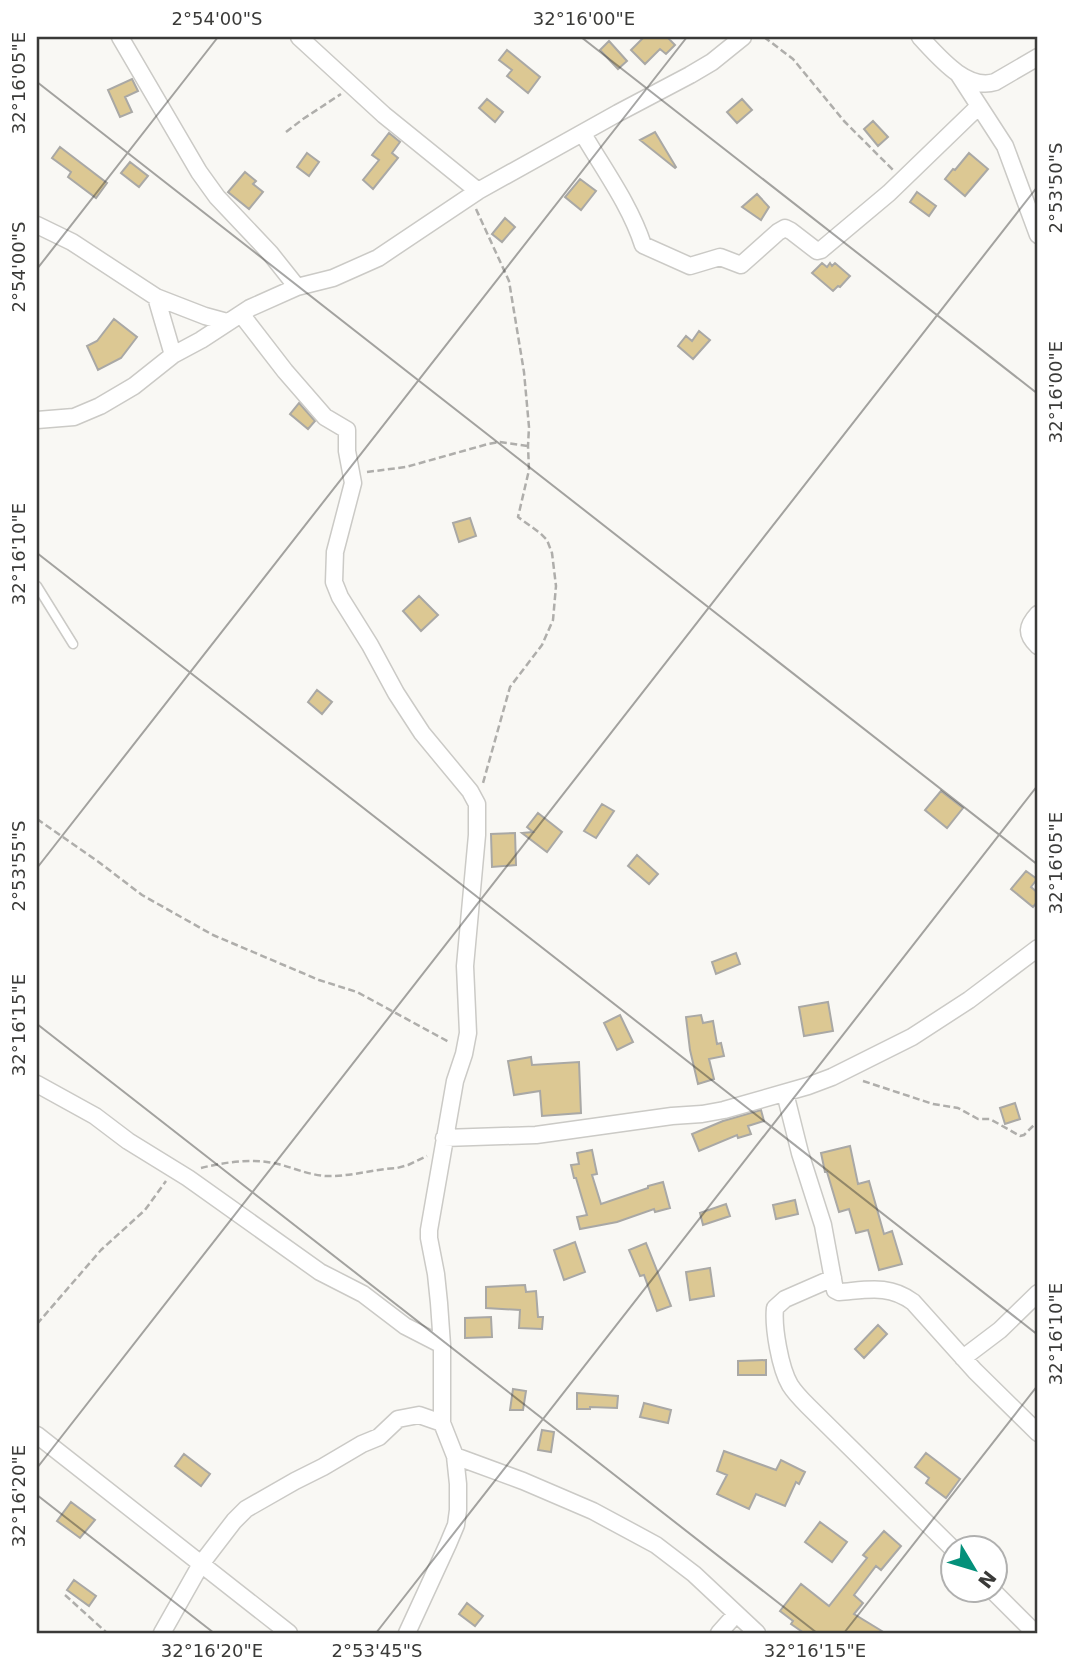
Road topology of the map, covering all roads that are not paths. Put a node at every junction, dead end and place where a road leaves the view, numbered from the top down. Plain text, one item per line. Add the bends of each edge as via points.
1 (120, 37) edge
2 (299, 37) edge
3 (743, 37) edge
4 (920, 37) edge
5 (1038, 57) edge
6 (959, 75) junction
7 (979, 106) junction
8 (583, 134) junction
9 (475, 194) junction
10 (37, 225) edge
11 (1038, 234) edge
12 (297, 288) junction
13 (156, 297) junction
14 (234, 318) junction
15 (173, 355) junction
16 (37, 420) edge
17 (37, 586) edge
18 (1038, 614) edge
19 (73, 644) dead end
20 (1038, 646) edge
21 (1038, 948) edge
22 (37, 1084) edge
23 (785, 1093) junction
24 (443, 1143) junction
25 (833, 1278) junction
26 (1038, 1293) edge
27 (442, 1345) junction
28 (963, 1358) junction
29 (442, 1423) junction
30 (1038, 1433) edge
31 (37, 1435) edge
32 (455, 1456) junction
33 (939, 1535) edge
34 (201, 1564) junction
35 (1006, 1604) edge
36 (737, 1614) junction
37 (162, 1633) edge
38 (289, 1633) edge
39 (407, 1633) edge
40 (719, 1633) edge
41 (757, 1633) edge
42 (1035, 1633) edge

1 - 12 street via 199,172
2 - 9 street
3 - 8 street via 712,62
4 - 6 street
5 - 6 street via 988,84
6 - 7 street
7 - 8 street via 904,179 819,251 786,228 743,264 720,257 690,266 643,245 619,192
7 - 11 street via 1005,146
8 - 9 street
9 - 12 street via 379,258
10 - 13 street via 72,242
12 - 14 street
13 - 14 street via 205,316
13 - 15 street
14 - 15 street
14 - 24 street via 325,417 347,430 353,483 335,552 334,582 396,693 477,804 465,965 468,1033
15 - 16 street via 135,386 100,406 74,417
17 - 19 lane
18 - 20 street via 1029,632
21 - 23 street via 912,1037
22 - 27 street via 181,1173 320,1272
23 - 24 street via 702,1114
23 - 25 street via 823,1225
24 - 27 street via 429,1238
25 - 28 street via 839,1292 887,1289 906,1297
25 - 33 street via 775,1308 785,1373 808,1406
26 - 28 street
27 - 29 street
28 - 30 street
29 - 32 street
29 - 34 street via 419,1415 398,1419 379,1437 247,1509
31 - 34 street
32 - 36 street via 593,1511 656,1545
32 - 39 street via 456,1525
34 - 37 street
34 - 38 street
35 - 42 street
36 - 40 street
36 - 41 street

